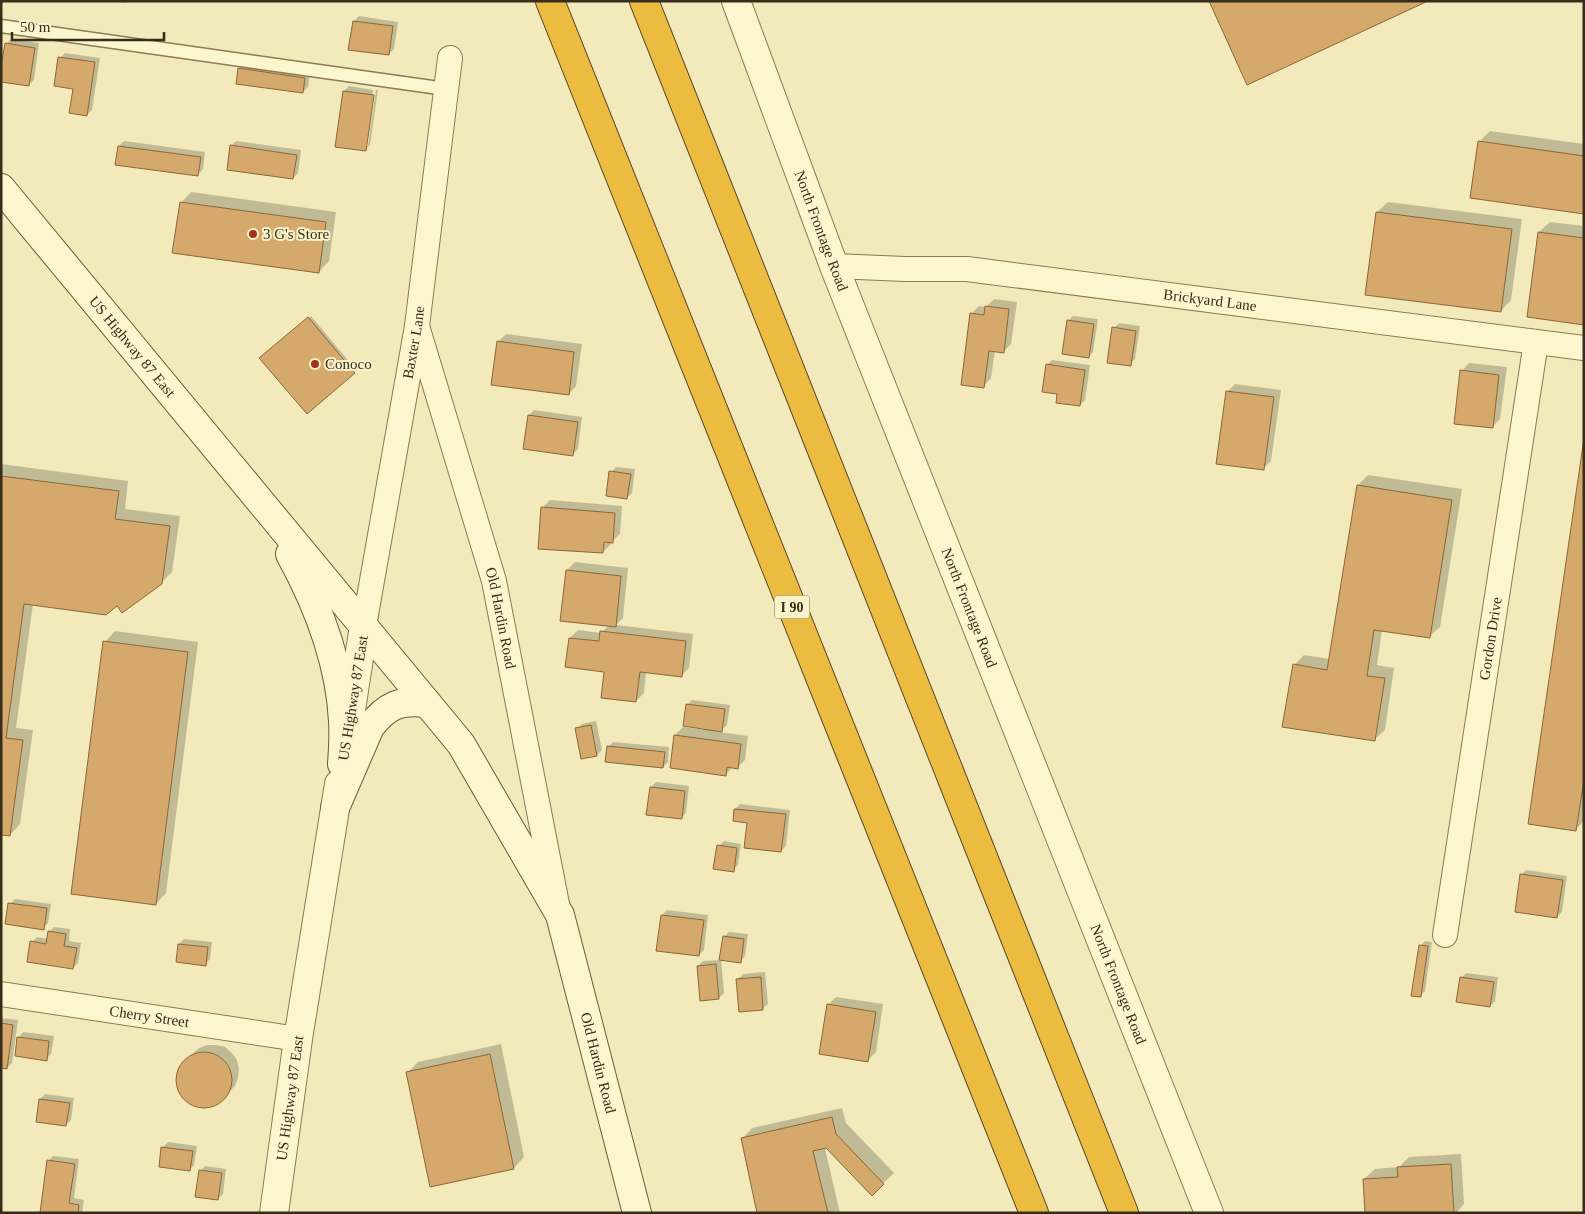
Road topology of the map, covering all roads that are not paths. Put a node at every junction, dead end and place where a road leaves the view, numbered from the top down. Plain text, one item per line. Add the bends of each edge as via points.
1 (550, 1) edge
2 (644, 1) edge
3 (736, 1) edge
4 (1, 26) edge
5 (450, 58) dead end
6 (446, 89) junction
7 (1, 188) edge
8 (834, 266) junction
9 (417, 326) junction
10 (1536, 342) junction
11 (1584, 348) edge
12 (257, 496) junction
13 (364, 626) junction
14 (428, 703) junction
15 (342, 764) junction
16 (335, 808) junction
17 (560, 915) junction
18 (1445, 935) dead end
19 (1, 994) edge
20 (298, 1039) junction
21 (274, 1213) edge
22 (637, 1213) edge
23 (1034, 1213) edge
24 (1124, 1213) edge
25 (1209, 1213) edge

1 - 23 highway, I 90
2 - 24 highway
3 - 8 street, North Frontage Road
4 - 6 lane
5 - 6 street, Baxter Lane
6 - 9 street, Baxter Lane
7 - 12 street, US Highway 87 East
8 - 10 street, Brickyard Lane via 967,269
8 - 25 street, North Frontage Road
9 - 13 street, Baxter Lane
9 - 17 street, Old Hardin Road via 494,581
10 - 11 street, Brickyard Lane
10 - 18 street, Gordon Drive
12 - 13 street, US Highway 87 East
12 - 15 street via 301,575 325,633 341,701
13 - 14 street, Old Hardin Road
13 - 15 street, US Highway 87 East
14 - 16 street via 402,703 377,718 370,727
14 - 17 street, Old Hardin Road via 461,744
15 - 16 street, US Highway 87 East
16 - 20 street, US Highway 87 East
17 - 22 street, Old Hardin Road
19 - 20 street, Cherry Street
20 - 21 street, US Highway 87 East

